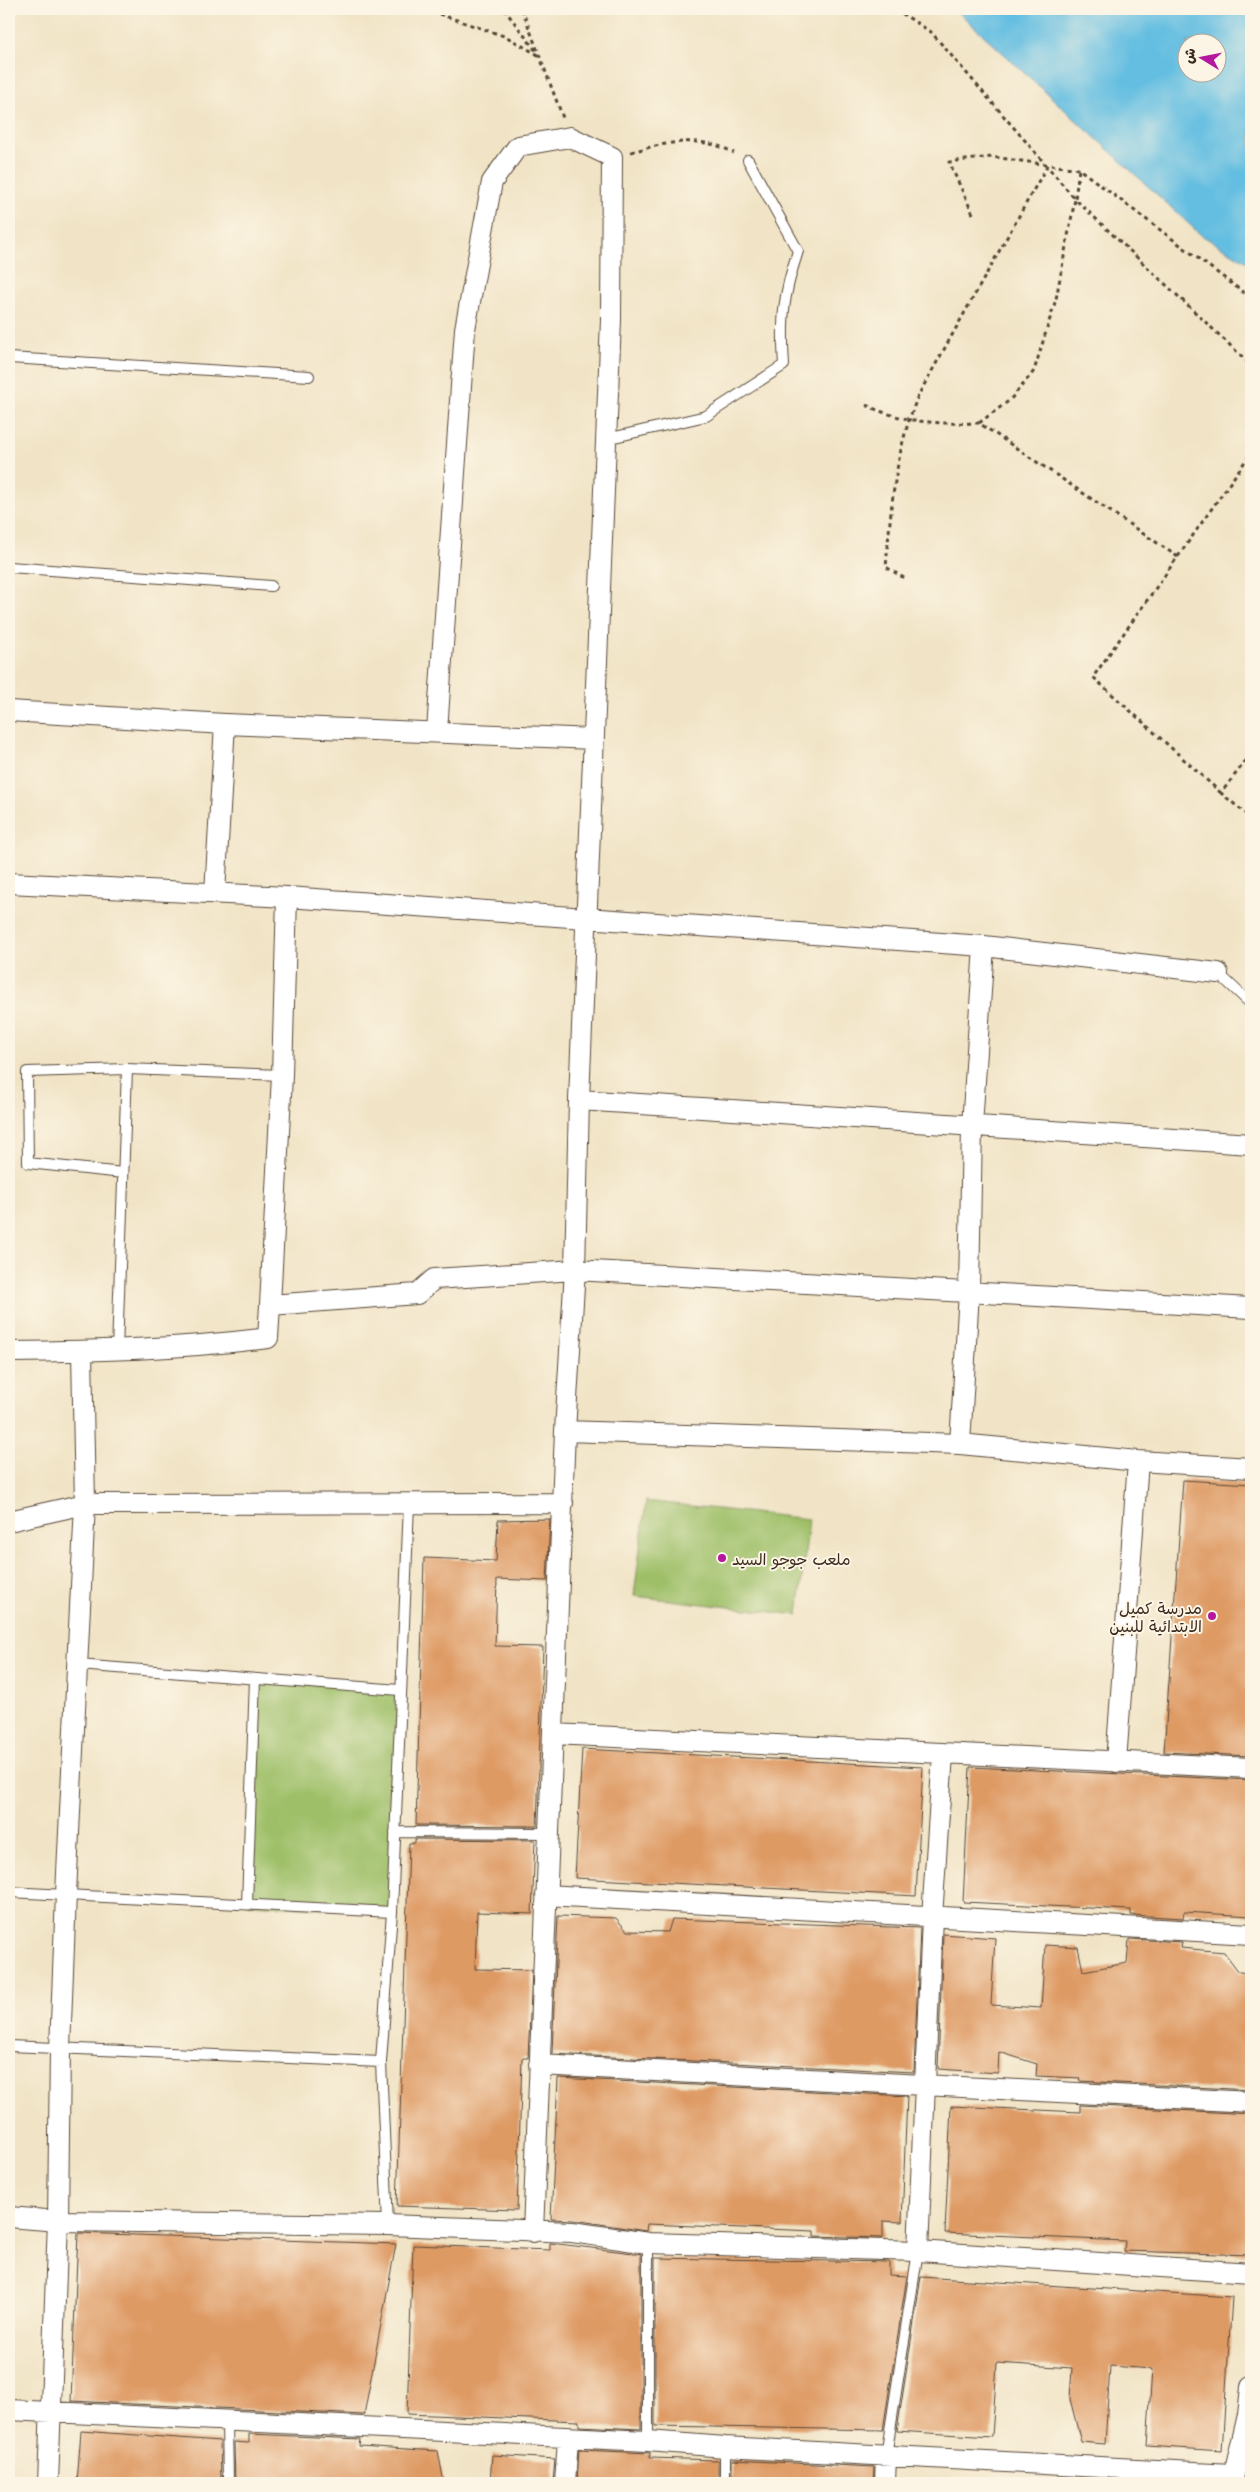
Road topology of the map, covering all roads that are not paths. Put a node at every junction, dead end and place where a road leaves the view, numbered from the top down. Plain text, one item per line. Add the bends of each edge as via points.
1 (748, 160) road end
2 (9, 358) edge
3 (309, 376) dead end
4 (606, 439) junction
5 (9, 567) edge
6 (271, 586) dead end
7 (9, 711) edge
8 (225, 724) junction
9 (437, 731) junction
10 (594, 739) junction
11 (9, 883) edge
12 (215, 893) junction
13 (287, 897) junction
14 (586, 919) junction
15 (984, 946) junction
16 (1218, 973) joint
17 (1251, 1004) edge
18 (127, 1069) junction
19 (282, 1075) junction
20 (579, 1100) junction
21 (972, 1126) junction
22 (1251, 1144) edge
23 (123, 1173) junction
24 (575, 1270) junction
25 (968, 1292) junction
26 (270, 1305) junction
27 (1251, 1308) edge
28 (117, 1351) junction
29 (9, 1352) edge
30 (82, 1352) junction
31 (565, 1431) junction
32 (960, 1444) junction
33 (1138, 1461) junction
34 (1251, 1468) edge
35 (563, 1503) junction
36 (85, 1504) junction
37 (410, 1504) junction
38 (9, 1521) edge
39 (78, 1665) junction
40 (255, 1679) junction
41 (400, 1690) junction
42 (553, 1734) junction
43 (943, 1754) junction
44 (1116, 1762) junction
45 (1251, 1768) edge
46 (395, 1832) junction
47 (549, 1833) junction
48 (9, 1892) edge
49 (66, 1894) junction
50 (546, 1895) junction
51 (248, 1904) junction
52 (392, 1912) junction
53 (932, 1916) junction
54 (1251, 1934) edge
55 (9, 2046) edge
56 (60, 2049) junction
57 (381, 2062) junction
58 (539, 2066) junction
59 (924, 2085) junction
60 (1251, 2102) edge
61 (9, 2217) edge
62 (58, 2220) junction
63 (388, 2225) junction
64 (533, 2232) junction
65 (648, 2244) junction
66 (918, 2251) junction
67 (1251, 2273) edge
68 (1251, 2387) edge
69 (9, 2410) edge
70 (51, 2412) junction
71 (1250, 2416) edge
72 (227, 2421) junction
73 (568, 2439) junction
74 (648, 2441) junction
75 (725, 2447) junction
76 (886, 2456) junction
77 (1232, 2479) edge
78 (48, 2483) edge
79 (228, 2483) edge
80 (565, 2483) edge
81 (725, 2483) edge
82 (885, 2483) edge

1 - 4 lane via 798,251 786,287 782,326 784,365 706,416
2 - 3 lane
4 - 9 street via 612,156 570,137 518,146 492,182 465,329
4 - 10 street
5 - 6 lane
7 - 8 street
8 - 9 street
8 - 12 street
9 - 10 street
10 - 14 street
11 - 12 street
12 - 13 street
13 - 14 street
13 - 19 street
14 - 15 street
14 - 20 street
15 - 16 street
15 - 21 street
16 - 17 lane
18 - 19 lane
18 - 23 lane
18 - 23 lane via 27,1072 28,1163
19 - 26 street
20 - 21 street
20 - 24 street
21 - 22 street
21 - 25 street
23 - 28 lane
24 - 25 street
24 - 26 street via 434,1279 418,1294
24 - 31 street
25 - 27 street
25 - 32 street
26 - 28 street via 268,1338
28 - 30 street
29 - 30 street
30 - 36 street
31 - 32 street
31 - 35 street
32 - 33 street
33 - 34 street
33 - 44 street
35 - 37 street
35 - 42 street
36 - 37 street
36 - 38 street
36 - 39 street
37 - 41 lane
39 - 40 lane
39 - 49 street
40 - 41 lane
40 - 51 lane
41 - 46 lane
42 - 43 street
42 - 47 street
43 - 44 street
43 - 53 street
44 - 45 street
46 - 47 lane
46 - 52 lane
47 - 50 street
48 - 49 lane
49 - 51 lane
49 - 56 street
50 - 53 street
50 - 58 street
51 - 52 lane
52 - 57 lane
53 - 54 street
53 - 59 street
55 - 56 lane
56 - 57 lane
56 - 62 street
57 - 63 lane
58 - 59 street
58 - 64 street
59 - 60 street
59 - 66 street
61 - 62 street
62 - 63 street
62 - 70 street
63 - 64 street
64 - 65 street via 572,2232
65 - 66 street
65 - 74 lane
66 - 67 street
66 - 76 lane
68 - 71 street
69 - 70 street
70 - 72 street
70 - 78 street
71 - 77 street
72 - 73 street
72 - 79 lane
73 - 74 street
73 - 80 street
74 - 75 street
75 - 76 street
75 - 81 lane
76 - 77 street
76 - 82 street

